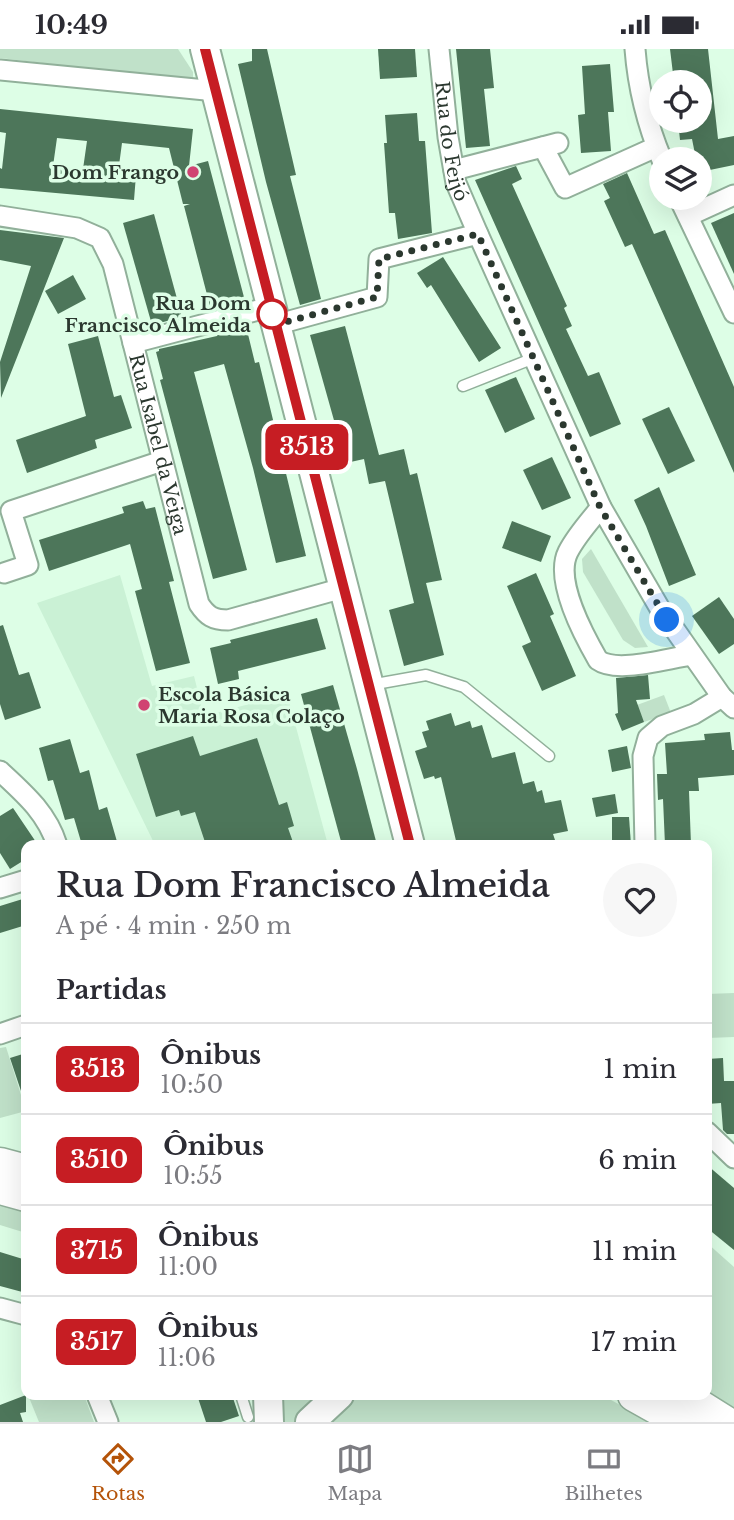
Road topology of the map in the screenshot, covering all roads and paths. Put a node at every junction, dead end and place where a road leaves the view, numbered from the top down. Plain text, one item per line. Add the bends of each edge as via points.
1 (205, 49) edge
2 (439, 49) edge
3 (635, 49) edge
4 (0, 70) edge
5 (216, 92) junction
6 (657, 147) edge
7 (649, 157) edge
8 (454, 170) junction
9 (734, 195) edge
10 (685, 210) edge
11 (0, 216) edge
12 (688, 216) junction
13 (478, 234) junction
14 (734, 313) edge
15 (273, 316) junction
16 (133, 343) junction
17 (534, 358) junction
18 (463, 386) dead end
19 (162, 461) junction
20 (600, 507) junction
21 (4, 573) dead end
22 (343, 588) junction
23 (692, 655) junction
24 (370, 685) junction
25 (728, 702) edge
26 (549, 755) dead end
27 (0, 771) edge
28 (56, 840) edge
29 (409, 840) edge
30 (645, 840) edge
31 (21, 882) edge
32 (0, 888) edge
33 (21, 1027) edge
34 (0, 1034) edge
35 (712, 1137) edge
36 (734, 1157) edge
37 (0, 1164) edge
38 (21, 1170) edge
39 (0, 1188) edge
40 (21, 1194) edge
41 (0, 1308) edge
42 (21, 1314) edge
43 (99, 1400) edge
44 (245, 1400) edge
45 (266, 1400) edge
46 (334, 1400) edge
47 (643, 1400) edge
48 (690, 1400) edge
49 (259, 1419) edge
50 (108, 1422) edge
51 (310, 1422) edge
52 (681, 1422) edge
53 (725, 1422) edge

1 - 5 main road
2 - 8 street, Rua do Feijó
3 - 6 street via 645,113
4 - 5 street
5 - 15 main road
7 - 8 street via 565,188 551,145
8 - 13 street, Rua do Feijó
9 - 12 street
10 - 12 street
11 - 16 street, Rua Isabel da Veiga via 78,228 100,238 113,264
12 - 14 street
13 - 15 street via 379,259 377,297
13 - 17 street, Rua do Feijó
15 - 16 street
15 - 22 main road
16 - 19 street, Rua Isabel da Veiga
17 - 18 lane
17 - 20 street, Rua do Feijó
19 - 21 street via 12,511 28,565
19 - 22 street, Rua Isabel da Veiga via 199,604 207,615 228,620
20 - 23 street, Rua do Feijó
20 - 23 street via 574,541 563,569 566,592 598,660 620,666
22 - 24 main road
23 - 25 street, Rua do Feijó
24 - 26 lane via 426,675 464,687
24 - 29 main road
25 - 30 street via 662,726 648,738 643,756
27 - 28 street via 36,804
31 - 32 street
33 - 34 street
35 - 36 street
37 - 38 main road
39 - 40 main road
41 - 42 street
43 - 50 street
44 - 49 lane
45 - 49 main road
46 - 51 main road
47 - 52 main road
48 - 53 main road

